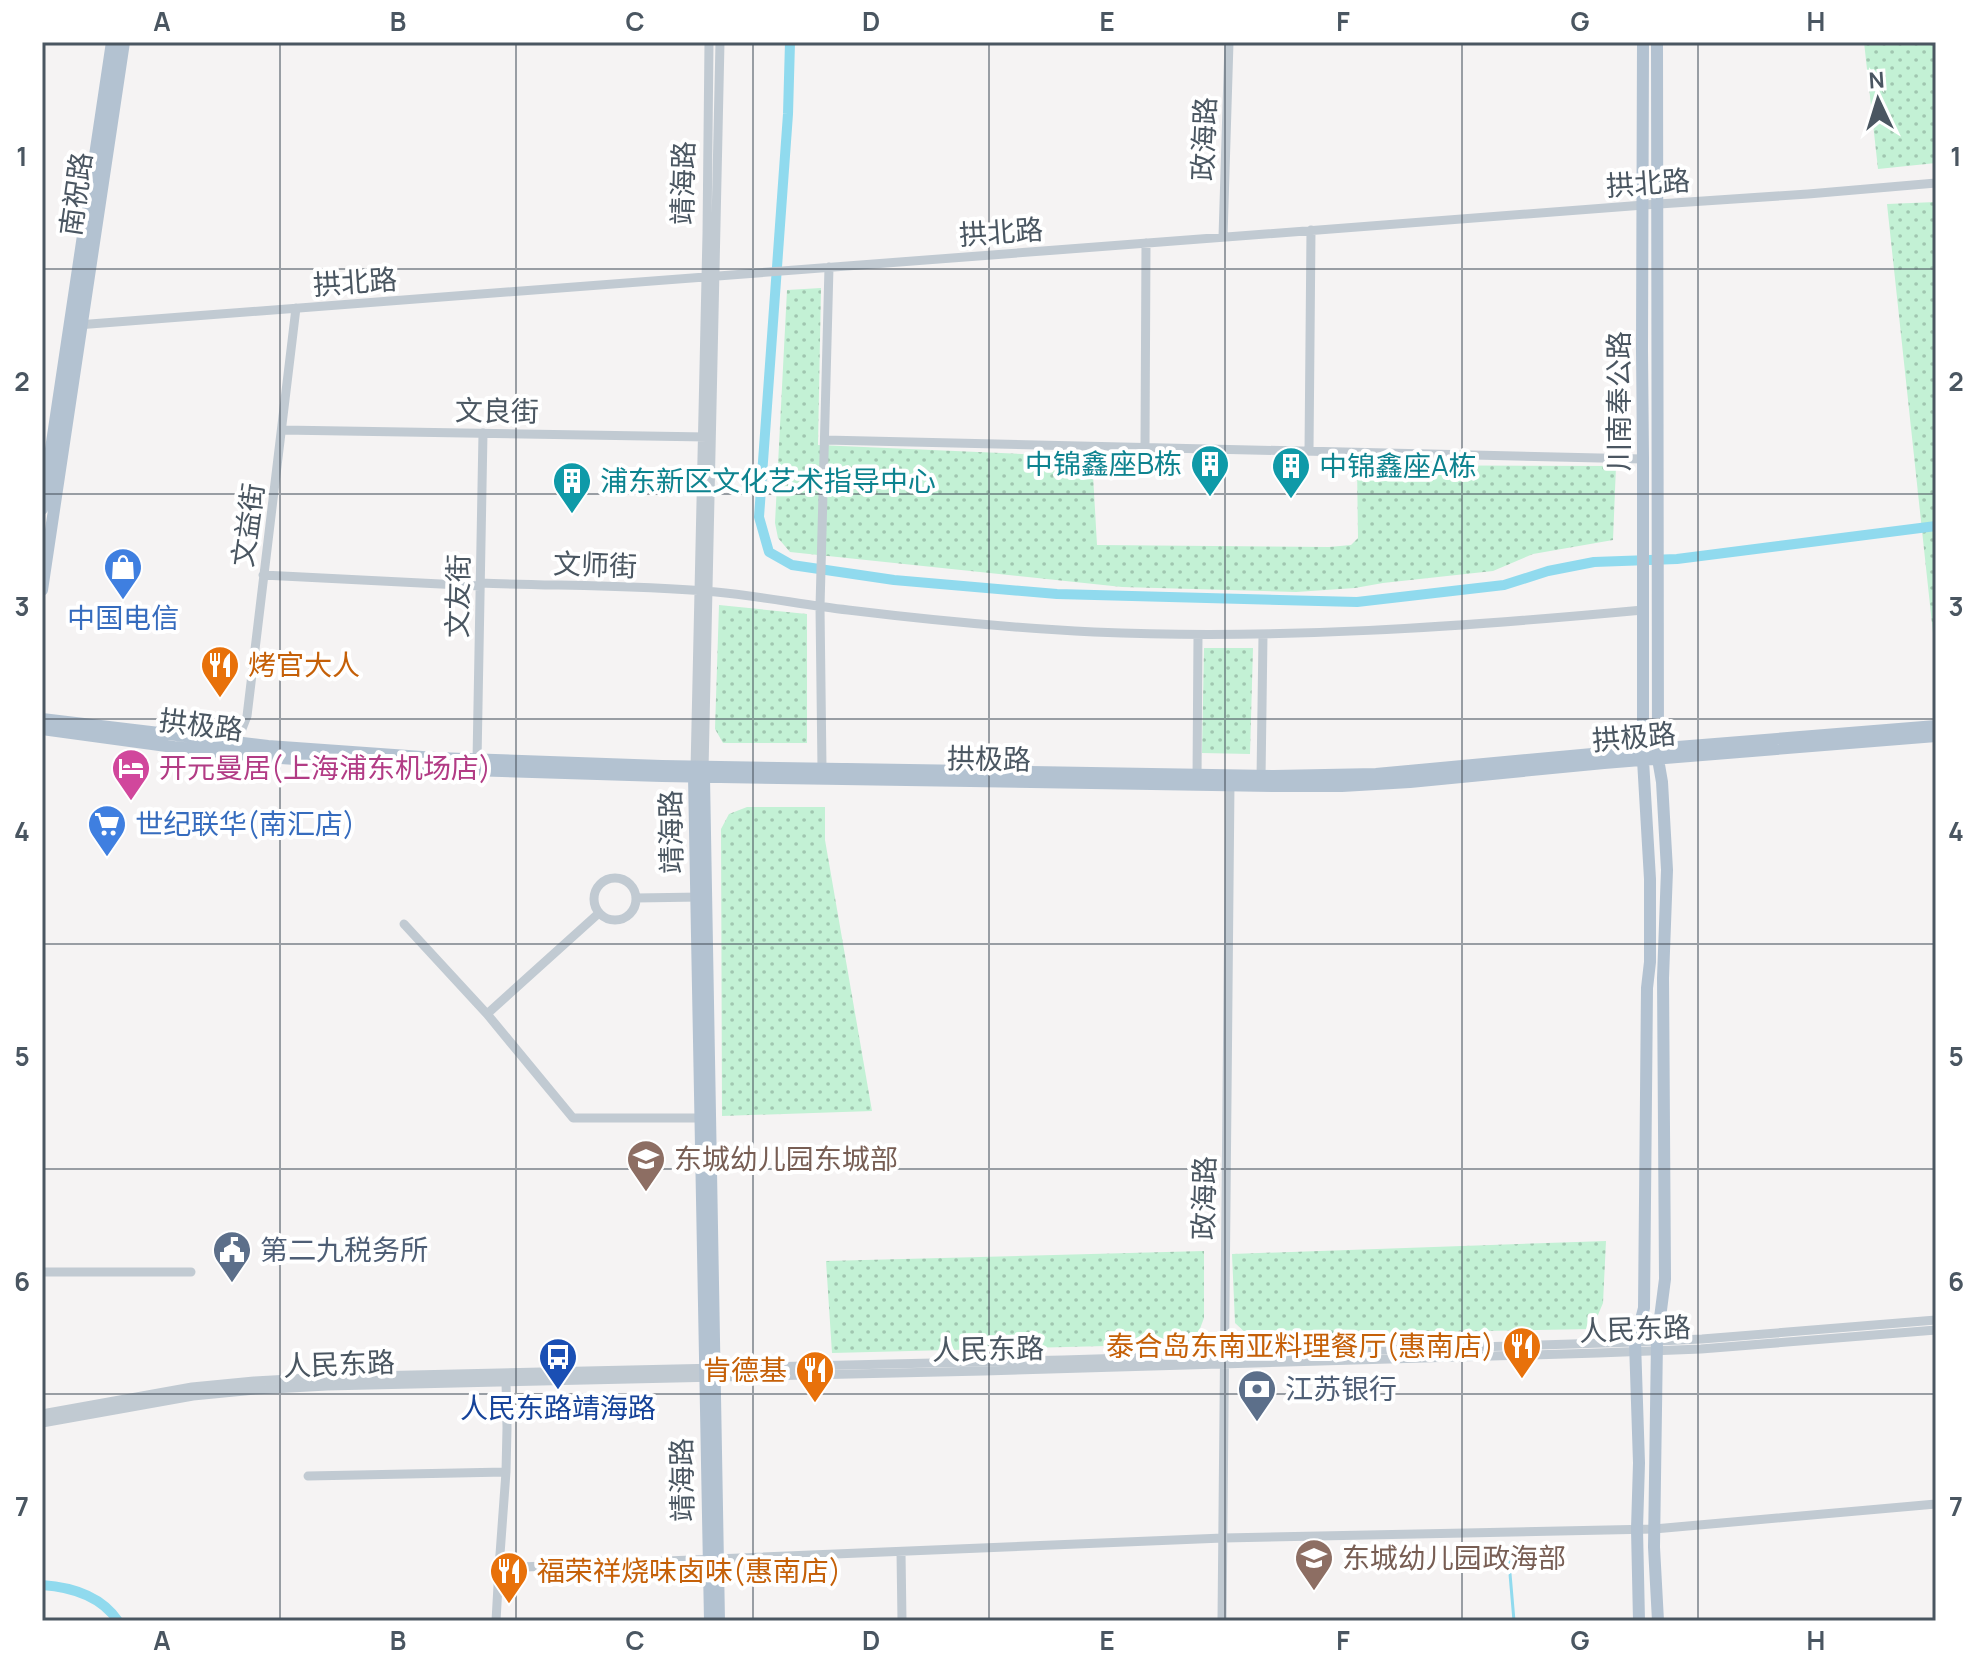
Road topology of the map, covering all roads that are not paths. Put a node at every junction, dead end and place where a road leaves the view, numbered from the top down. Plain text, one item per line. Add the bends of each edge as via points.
1 (112, 42) edge
2 (124, 42) edge
3 (709, 42) edge
4 (720, 42) edge
5 (1229, 42) edge
6 (1643, 42) edge
7 (1657, 42) edge
8 (1936, 183) edge
9 (1657, 204) junction
10 (1644, 205) junction
11 (1311, 230) junction
12 (1223, 237) junction
13 (1146, 243) junction
14 (829, 267) junction
15 (711, 276) junction
16 (296, 308) junction
17 (76, 325) junction
18 (282, 430) junction
19 (483, 433) junction
20 (707, 437) junction
21 (825, 440) junction
22 (1145, 447) junction
23 (1309, 451) junction
24 (1643, 459) junction
25 (42, 509) edge
26 (263, 575) junction
27 (480, 585) junction
28 (42, 590) edge
29 (704, 591) junction
30 (820, 607) junction
31 (1643, 610) junction
32 (1198, 635) junction
33 (1263, 635) junction
34 (42, 719) edge
35 (1936, 726) edge
36 (42, 729) edge
37 (1936, 736) edge
38 (231, 742) junction
39 (1658, 753) junction
40 (1643, 755) junction
41 (477, 760) junction
42 (822, 768) junction
43 (699, 772) junction
44 (1197, 780) junction
45 (1230, 780) junction
46 (1261, 781) junction
47 (701, 897) junction
48 (636, 898) junction
49 (599, 913) junction
50 (404, 924) dead end
51 (487, 1014) junction
52 (704, 1118) junction
53 (42, 1272) edge
54 (191, 1272) dead end
55 (1936, 1320) edge
56 (1936, 1330) edge
57 (1657, 1346) junction
58 (1636, 1347) junction
59 (1224, 1360) junction
60 (709, 1372) junction
61 (506, 1381) junction
62 (42, 1414) edge
63 (42, 1423) edge
64 (506, 1472) junction
65 (308, 1476) dead end
66 (1936, 1504) edge
67 (1637, 1529) junction
68 (1654, 1529) junction
69 (1223, 1538) junction
70 (901, 1552) junction
71 (713, 1560) junction
72 (499, 1568) junction
73 (496, 1621) edge
74 (710, 1621) edge
75 (719, 1621) edge
76 (902, 1621) edge
77 (1222, 1621) edge
78 (1639, 1621) edge
79 (1658, 1621) edge

1 - 17 main road, 南祝路
2 - 17 main road, 南祝路
3 - 15 street, 靖海路
4 - 15 street, 靖海路
5 - 12 street, 政海路
6 - 10 main road, 川南奉公路
7 - 9 main road, 川南奉公路
8 - 9 street, 拱北路
9 - 10 street, 拱北路
9 - 39 main road, 川南奉公路
10 - 11 street, 拱北路
10 - 24 main road, 川南奉公路
11 - 12 street, 拱北路
11 - 23 street
12 - 13 street, 拱北路
13 - 14 street, 拱北路
13 - 22 street
14 - 15 street, 拱北路
14 - 21 street
15 - 16 street, 拱北路
15 - 20 street, 靖海路
16 - 17 street, 拱北路
16 - 18 street, 文益街
17 - 25 main road, 南祝路
17 - 28 main road, 南祝路
18 - 19 street, 文良街
18 - 26 street, 文益街
19 - 20 street, 文良街
19 - 27 street, 文友街
20 - 29 street, 靖海路
21 - 22 street
21 - 30 street
22 - 23 street
23 - 24 street
24 - 31 main road, 川南奉公路
26 - 27 street, 文师街
26 - 38 street, 文益街 via 247,716
27 - 29 street, 文师街
27 - 41 street, 文友街
29 - 30 street, 文师街
29 - 43 street, 靖海路
30 - 32 street, 文师街 via 1024,628
30 - 42 street
31 - 33 street, 文师街 via 1432,628
31 - 40 main road, 川南奉公路
32 - 33 street, 文师街
32 - 44 street
33 - 46 street
34 - 38 main road, 拱极路
35 - 39 main road, 拱极路
36 - 43 main road, 拱极路 via 174,747 436,769
37 - 39 main road, 拱极路
38 - 41 main road, 拱极路
39 - 40 main road, 拱极路
39 - 57 main road, 川南奉公路 via 1667,870 1665,1279
40 - 46 main road, 拱极路
40 - 58 main road, 川南奉公路 via 1650,962 1644,1308
41 - 43 main road, 拱极路
42 - 43 main road, 拱极路
42 - 44 main road, 拱极路
43 - 44 main road, 拱极路
43 - 47 main road, 靖海路
44 - 45 main road, 拱极路
45 - 46 main road, 拱极路
45 - 59 street, 政海路
47 - 48 street
47 - 52 main road, 靖海路
48 - 49 street via 625,918 607,919
48 - 49 street via 626,881 608,879 595,893
49 - 51 street
50 - 51 street
51 - 52 street via 573,1118
52 - 60 main road, 靖海路
53 - 54 street
55 - 57 street, 人民东路
56 - 57 street, 人民东路
57 - 58 street, 人民东路
57 - 68 main road, 川南奉公路
58 - 59 street, 人民东路
58 - 67 main road, 川南奉公路
59 - 60 street, 人民东路
59 - 69 street, 政海路
60 - 61 street, 人民东路
60 - 62 street, 人民东路 via 254,1381 163,1391
60 - 71 main road, 靖海路
61 - 63 street, 人民东路 via 219,1393
61 - 64 street
64 - 65 street
64 - 72 street
66 - 68 street
67 - 68 street
67 - 69 street
67 - 78 main road, 川南奉公路
68 - 79 main road, 川南奉公路
69 - 70 street
69 - 77 street, 政海路
70 - 71 street
70 - 76 street
71 - 72 street
71 - 74 main road, 靖海路
71 - 75 main road, 靖海路
72 - 73 street

